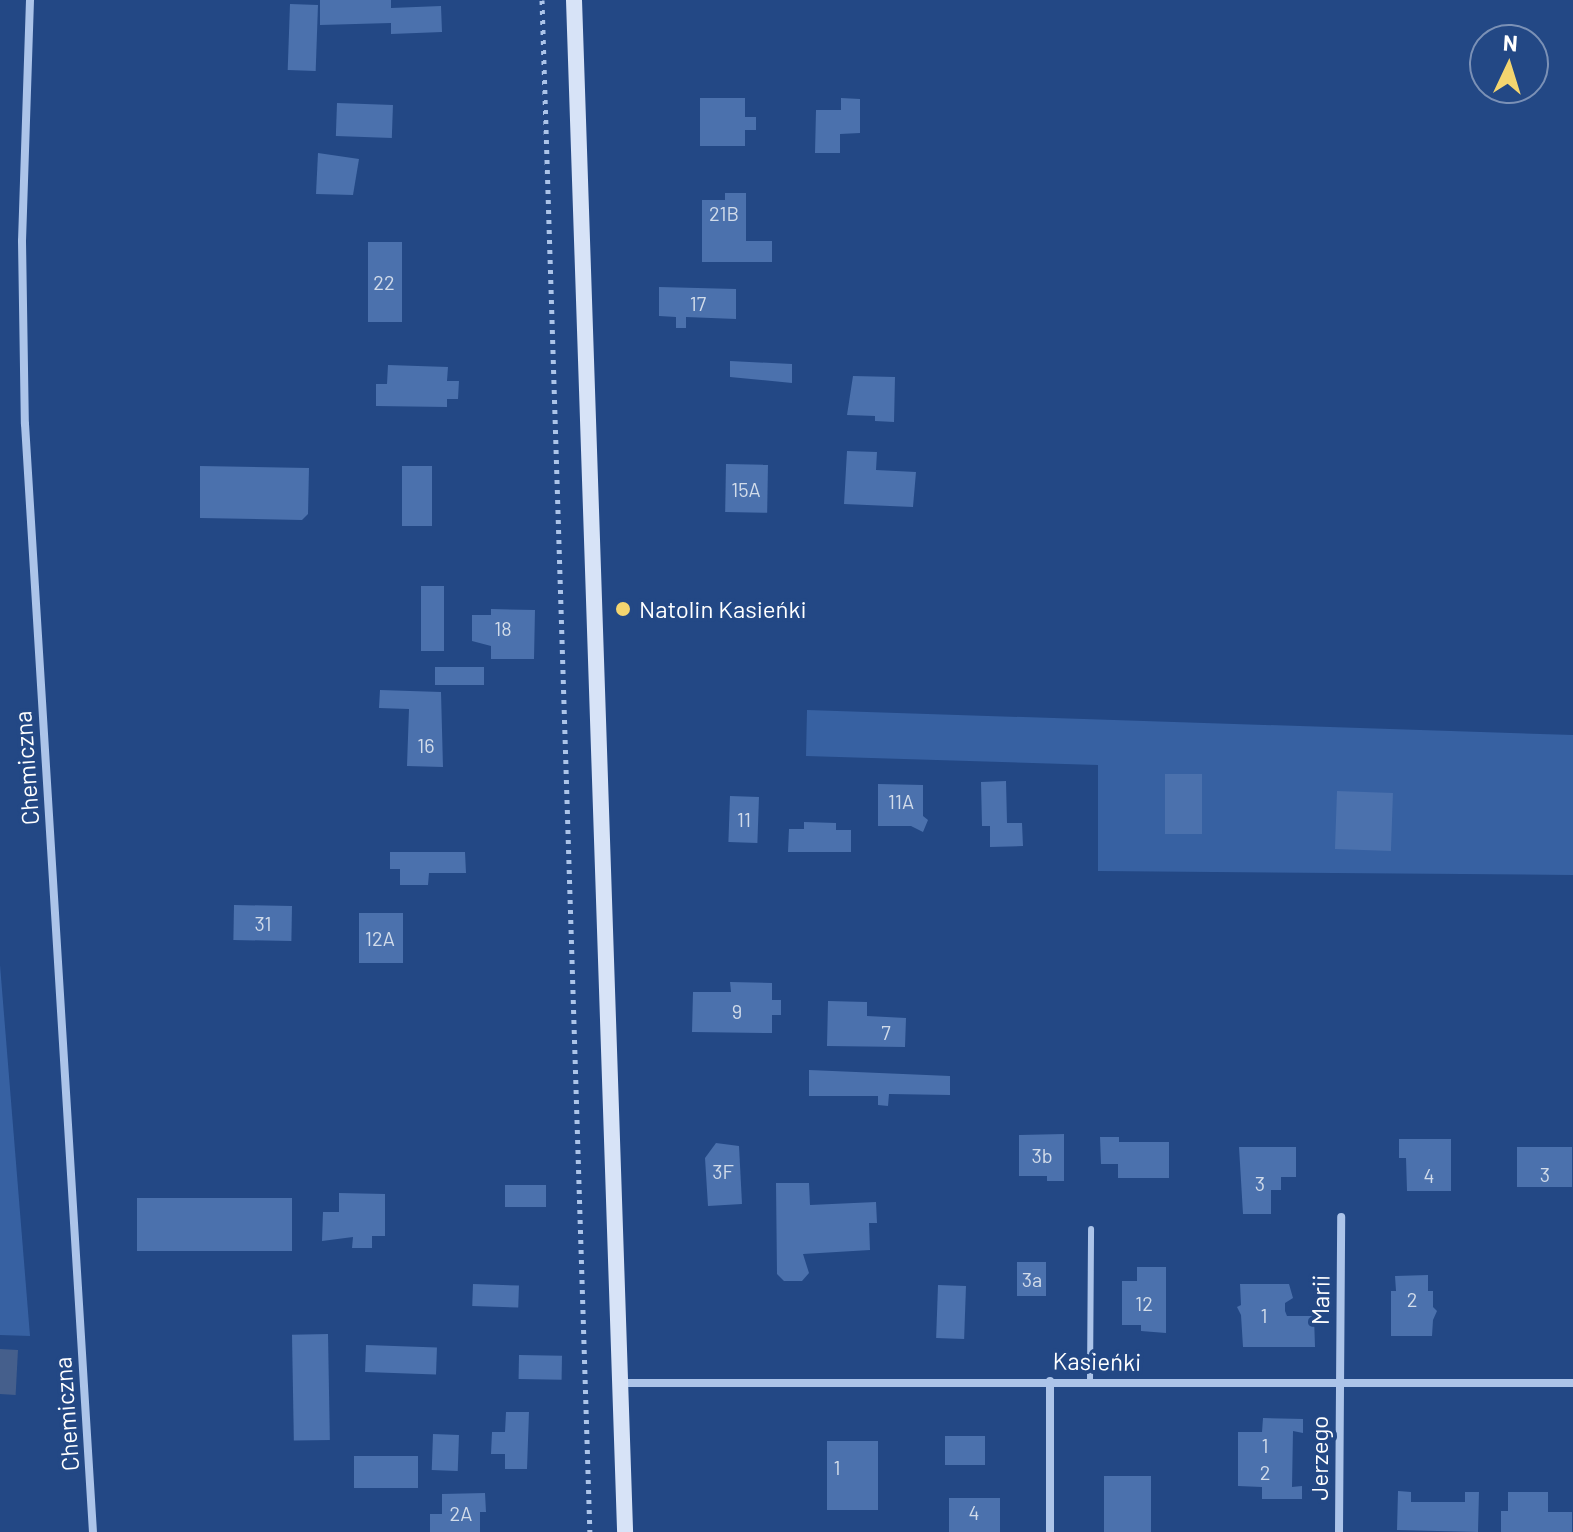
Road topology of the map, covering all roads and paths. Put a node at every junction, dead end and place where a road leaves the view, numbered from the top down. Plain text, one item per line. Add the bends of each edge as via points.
1 (30, 0) edge
2 (542, 0) edge
3 (574, 0) edge
4 (1341, 1217) dead end
5 (1091, 1229) dead end
6 (1050, 1381) junction
7 (1090, 1381) junction
8 (620, 1383) junction
9 (1573, 1383) edge
10 (1339, 1385) junction
11 (93, 1532) edge
12 (590, 1532) edge
13 (625, 1532) edge
14 (1050, 1532) edge
15 (1339, 1532) edge

1 - 11 street, Chemiczna via 22,241 25,424
2 - 12 path
3 - 8 street
4 - 10 street, Marii
5 - 7 lane
6 - 7 street, Kasieńki
6 - 8 street, Kasieńki
6 - 14 street
7 - 10 street, Kasieńki
8 - 13 street
9 - 10 street, Kasieńki
10 - 15 street, Jerzego

